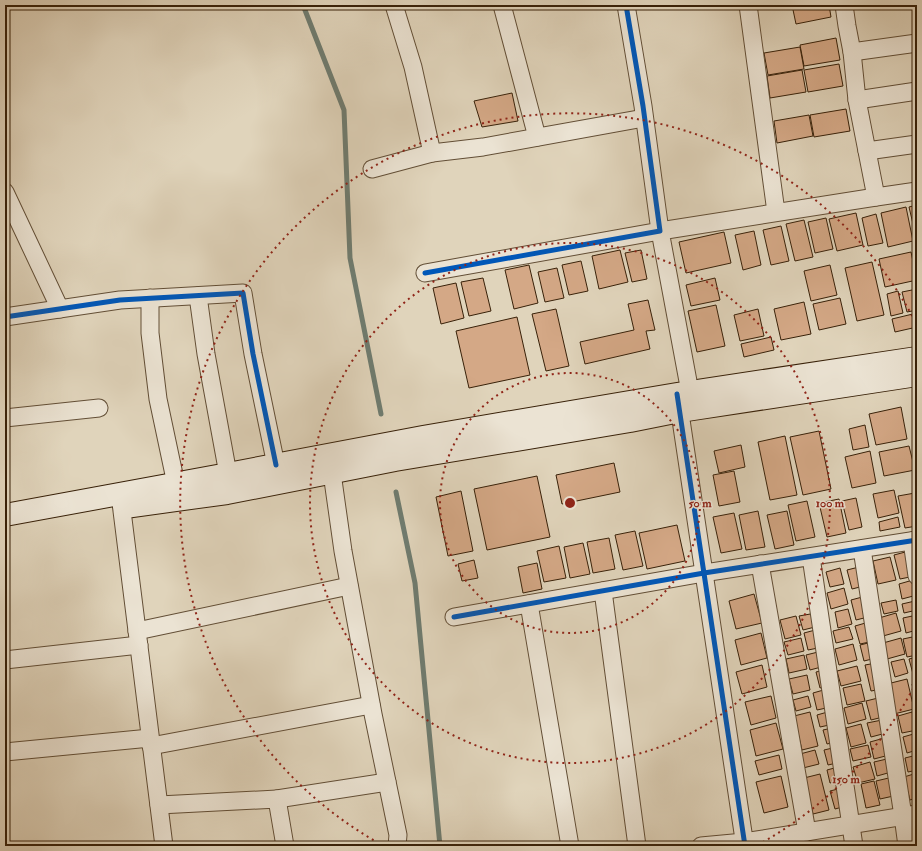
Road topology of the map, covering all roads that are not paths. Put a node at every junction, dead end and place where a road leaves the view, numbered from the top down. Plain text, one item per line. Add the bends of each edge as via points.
1 (394, 5) edge
2 (502, 5) edge
3 (626, 5) edge
4 (748, 5) edge
5 (844, 5) edge
6 (917, 43) edge
7 (852, 52) junction
8 (917, 91) edge
9 (857, 100) junction
10 (644, 118) junction
11 (537, 137) junction
12 (917, 144) edge
13 (867, 151) junction
14 (432, 153) junction
15 (372, 169) dead end
16 (917, 191) edge
17 (5, 192) edge
18 (876, 197) junction
19 (776, 212) junction
20 (660, 231) junction
21 (425, 273) dead end
22 (198, 296) junction
23 (150, 298) junction
24 (60, 309) junction
25 (5, 317) edge
26 (917, 358) edge
27 (917, 375) edge
28 (682, 399) junction
29 (99, 408) dead end
30 (5, 418) edge
31 (394, 451) junction
32 (276, 465) junction
33 (332, 473) junction
34 (228, 474) junction
35 (176, 484) junction
36 (120, 501) junction
37 (5, 515) edge
38 (5, 530) edge
39 (914, 541) edge
40 (862, 549) junction
41 (811, 557) junction
42 (760, 564) junction
43 (704, 573) junction
44 (917, 576) edge
45 (349, 586) junction
46 (603, 591) junction
47 (529, 604) junction
48 (454, 617) dead end
49 (138, 638) junction
50 (5, 660) edge
51 (371, 705) junction
52 (151, 742) junction
53 (5, 752) edge
54 (387, 782) junction
55 (278, 799) junction
56 (159, 804) junction
57 (910, 815) edge
58 (851, 825) junction
59 (802, 837) edge
60 (745, 844) edge
61 (164, 846) edge
62 (285, 846) edge
63 (397, 846) edge
64 (570, 846) edge
65 (637, 846) edge
66 (701, 846) edge
67 (854, 846) edge
68 (907, 846) edge

1 - 14 street via 413,67
2 - 11 street
3 - 10 street
4 - 19 street
5 - 7 street
6 - 7 street
7 - 9 street
8 - 9 street
9 - 13 street
10 - 11 street
10 - 20 street
11 - 14 street
12 - 13 street
13 - 18 street
14 - 15 street
16 - 18 street
17 - 24 street
18 - 19 street
19 - 20 street
20 - 21 street
20 - 28 street
22 - 23 street
22 - 32 street via 243,293
22 - 34 street
23 - 24 street
23 - 35 street via 150,333 158,399
24 - 25 street
26 - 28 main road
27 - 28 main road
28 - 31 main road
28 - 43 street
29 - 30 street
31 - 32 main road
31 - 33 main road
32 - 34 main road
33 - 36 main road via 228,493
33 - 45 street
34 - 35 main road
35 - 36 main road
36 - 37 main road
36 - 38 main road
36 - 49 street
39 - 40 street
39 - 44 street
40 - 41 street
40 - 57 street
41 - 42 street
41 - 58 street
42 - 43 street
42 - 59 street
43 - 46 street
43 - 60 street
45 - 49 street
45 - 51 street
46 - 47 street
46 - 65 street
47 - 48 street
47 - 64 street
49 - 50 street
49 - 52 street
51 - 52 street
51 - 54 street
52 - 53 street
52 - 56 street
54 - 55 street
54 - 63 street via 398,835
55 - 56 street
55 - 62 street
56 - 61 street
57 - 58 street
57 - 68 street
58 - 59 street
58 - 67 street
59 - 60 street
60 - 66 street

